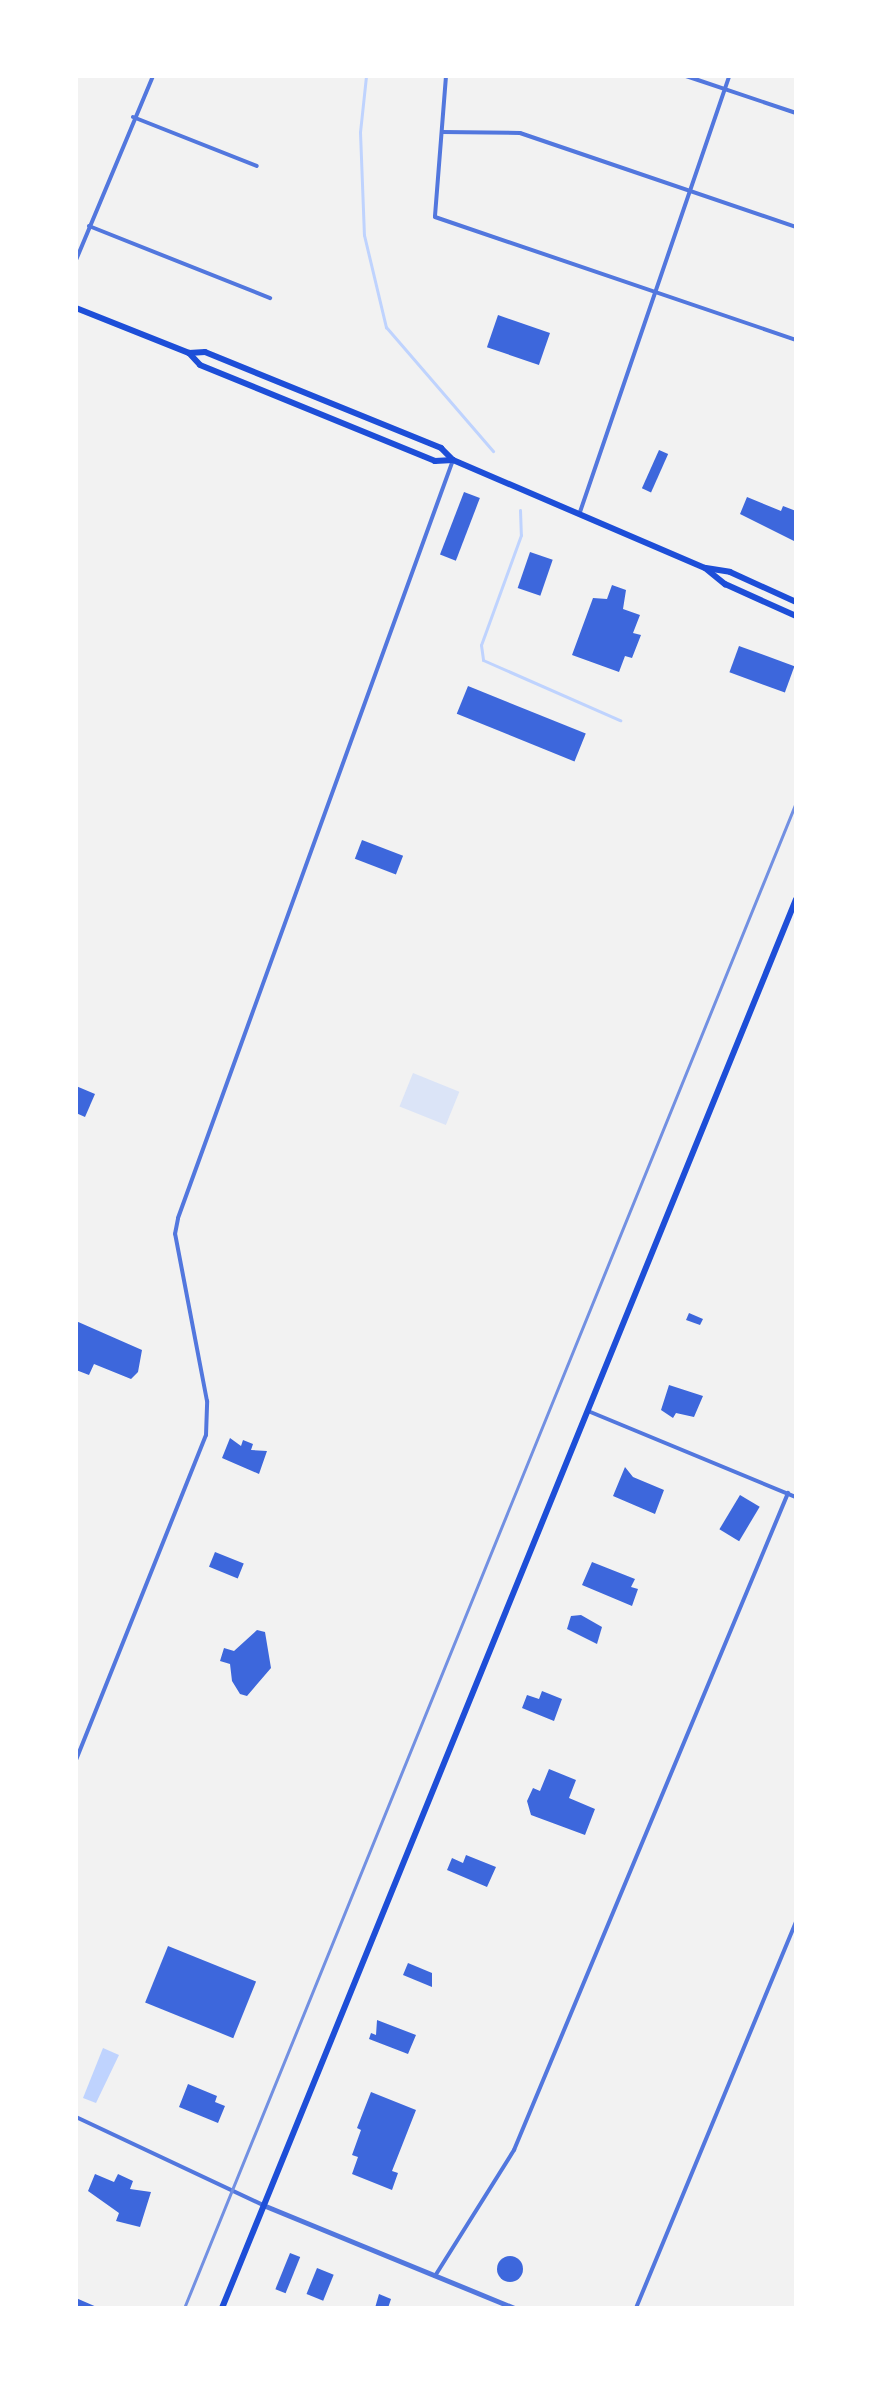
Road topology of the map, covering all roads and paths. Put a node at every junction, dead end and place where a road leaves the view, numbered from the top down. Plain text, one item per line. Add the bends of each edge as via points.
1 (153, 76) edge
2 (446, 76) edge
3 (686, 76) edge
4 (729, 76) edge
5 (725, 89) junction
6 (796, 113) edge
7 (133, 117) junction
8 (441, 132) junction
9 (257, 166) dead end
10 (690, 191) junction
11 (89, 226) junction
12 (796, 227) edge
13 (76, 260) edge
14 (656, 292) junction
15 (270, 298) dead end
16 (76, 308) edge
17 (796, 340) edge
18 (189, 353) junction
19 (453, 460) junction
20 (580, 512) junction
21 (705, 568) junction
22 (796, 602) edge
23 (796, 616) edge
24 (796, 899) edge
25 (588, 1411) junction
26 (788, 1493) junction
27 (796, 1497) edge
28 (76, 1760) edge
29 (796, 1921) edge
30 (76, 2117) edge
31 (263, 2205) junction
32 (435, 2276) junction
33 (222, 2308) edge
34 (514, 2308) edge
35 (636, 2308) edge

1 - 7 street
2 - 8 street
3 - 5 street
4 - 5 street
5 - 6 street
5 - 10 street
7 - 9 street
7 - 11 street
8 - 10 street via 520,133
8 - 14 street via 435,217
10 - 12 street
10 - 14 street
11 - 13 street
11 - 15 street
14 - 17 street
14 - 20 street
16 - 18 main road
18 - 19 main road via 205,352 441,448
18 - 19 main road via 200,365 435,461
19 - 20 main road
19 - 28 street via 178,1218 175,1234 207,1401 206,1435
20 - 21 main road
21 - 22 main road via 730,572
21 - 23 main road via 725,584
24 - 25 main road
25 - 26 street
25 - 31 main road
26 - 27 street
26 - 32 street via 514,2150
29 - 35 street
30 - 31 street
31 - 32 street
31 - 33 main road
32 - 34 street

